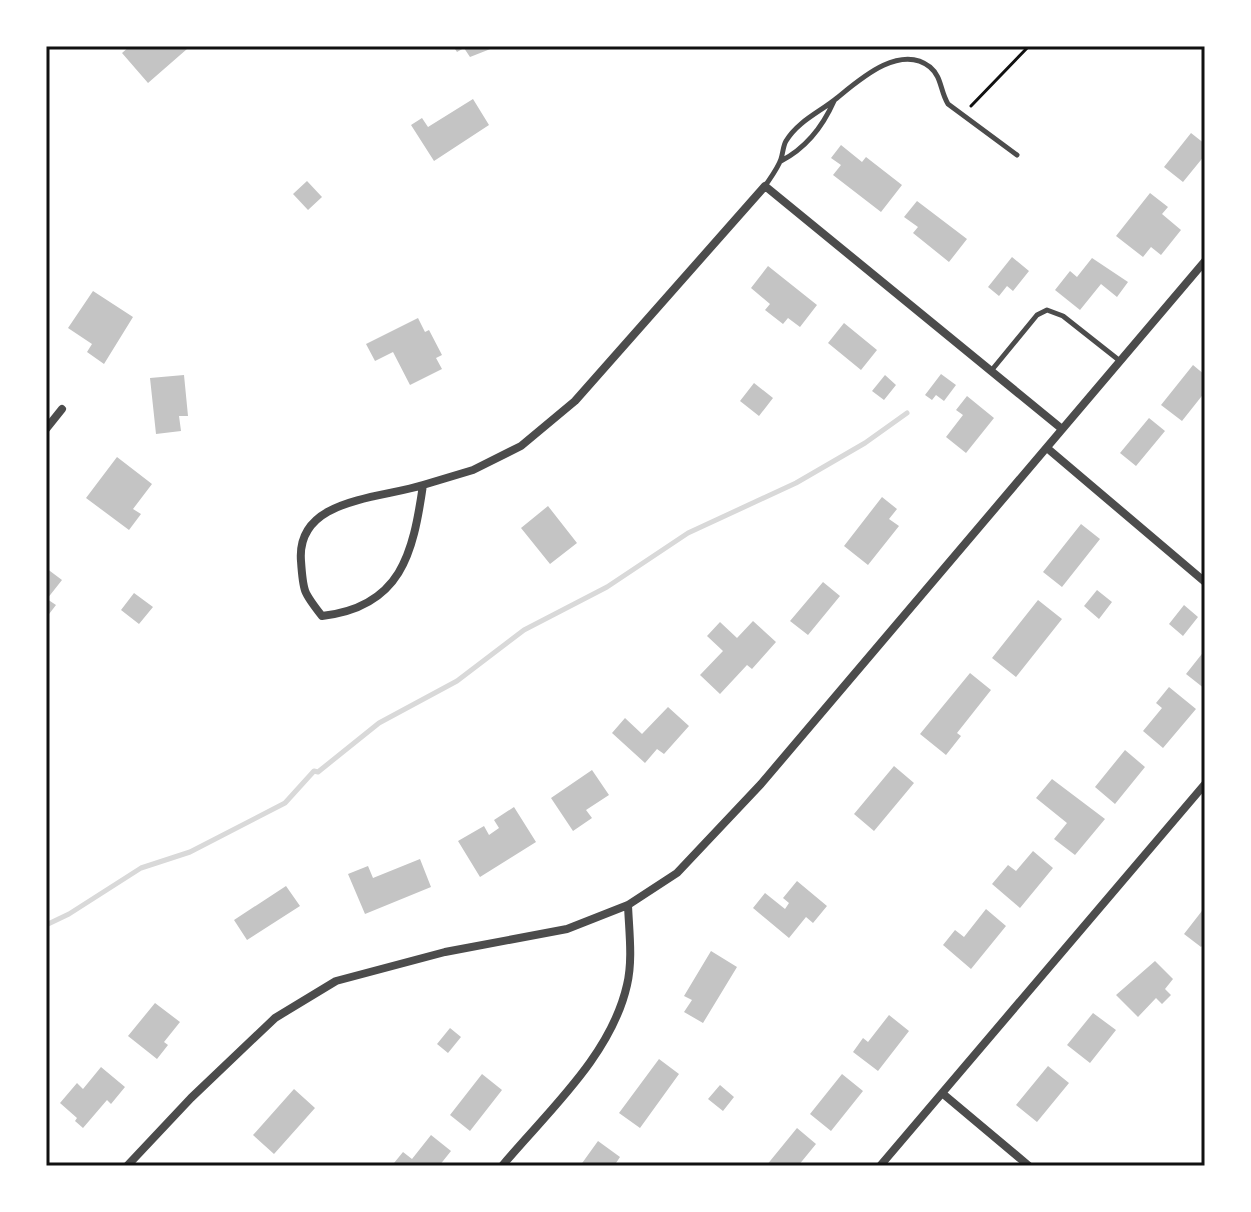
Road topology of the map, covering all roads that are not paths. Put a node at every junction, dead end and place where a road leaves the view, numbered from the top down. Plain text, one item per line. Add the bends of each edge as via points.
1 (835, 100) junction
2 (1017, 155) dead end
3 (780, 162) junction
4 (765, 186) junction
5 (1205, 261) edge
6 (1120, 361) junction
7 (991, 371) junction
8 (62, 409) dead end
9 (46, 429) edge
10 (1062, 429) junction
11 (1047, 448) junction
12 (423, 485) junction
13 (1205, 582) edge
14 (1205, 784) edge
15 (628, 905) junction
16 (942, 1093) junction
17 (127, 1166) edge
18 (502, 1166) edge
19 (880, 1166) edge
20 (1029, 1166) edge

1 - 2 lane via 885,64 927,64 939,76 942,93 962,115
1 - 3 lane via 825,122 797,153
1 - 3 lane via 815,111 785,142
3 - 4 lane
4 - 7 street
4 - 12 street via 575,401 521,446 473,470
5 - 6 street
6 - 7 lane via 1063,316 1047,310
6 - 10 street
7 - 10 street
8 - 9 street
10 - 11 street
11 - 13 street
11 - 15 street via 722,827 677,873
12 - 12 street via 410,551 391,587 350,613 322,616 303,592 300,551 309,523 329,509
14 - 16 street
15 - 17 street via 567,929 445,952 336,981 275,1018
15 - 18 street via 627,984 614,1024 591,1060
16 - 19 street
16 - 20 street

